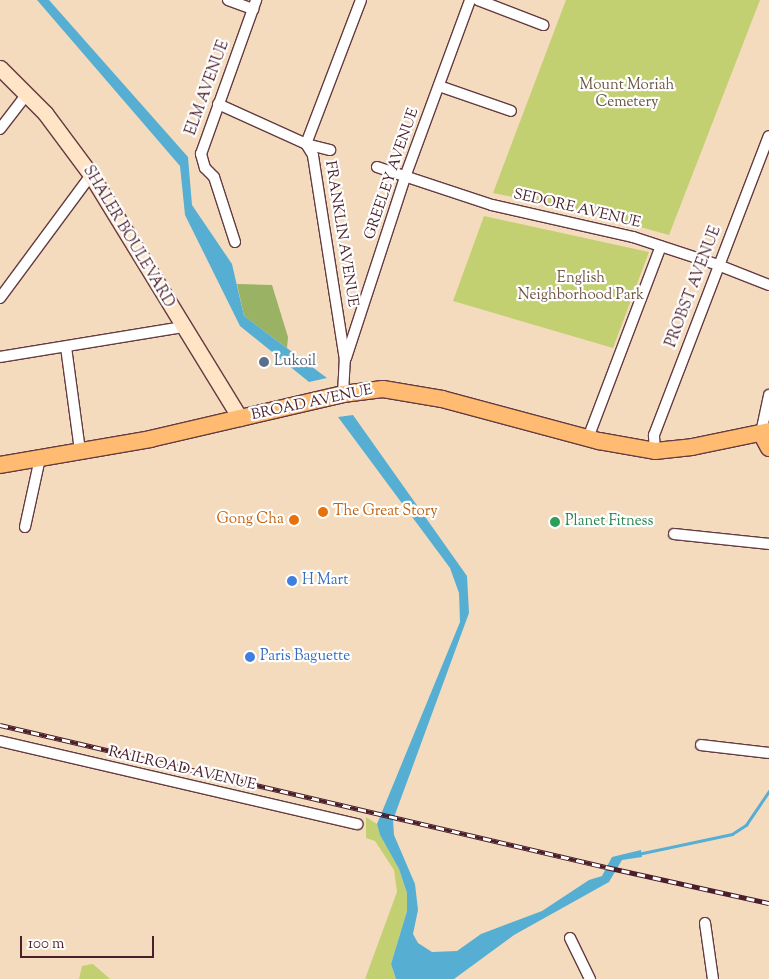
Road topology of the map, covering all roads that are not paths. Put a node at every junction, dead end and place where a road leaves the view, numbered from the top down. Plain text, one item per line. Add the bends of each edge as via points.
1 (228, 0) edge
2 (361, 0) edge
3 (470, 0) edge
4 (478, 0) edge
5 (255, 4) edge
6 (543, 24) dead end
7 (0, 68) edge
8 (439, 86) junction
9 (27, 94) junction
10 (218, 104) junction
11 (511, 112) dead end
12 (0, 129) edge
13 (769, 136) edge
14 (306, 144) junction
15 (330, 150) dead end
16 (377, 167) dead end
17 (92, 175) junction
18 (406, 177) junction
19 (235, 242) dead end
20 (661, 246) junction
21 (718, 265) junction
22 (769, 285) edge
23 (0, 298) edge
24 (183, 327) junction
25 (66, 347) junction
26 (0, 357) edge
27 (345, 360) junction
28 (343, 394) junction
29 (769, 395) edge
30 (240, 418) junction
31 (765, 432) edge
32 (588, 438) junction
33 (769, 448) edge
34 (80, 450) junction
35 (655, 451) junction
36 (40, 458) junction
37 (0, 465) edge
38 (25, 527) dead end
39 (674, 534) dead end
40 (769, 544) edge
41 (0, 741) edge
42 (701, 745) dead end
43 (769, 753) edge
44 (358, 824) dead end
45 (705, 923) dead end
46 (570, 938) dead end
47 (590, 979) edge
48 (713, 979) edge

1 - 5 street
2 - 14 street
3 - 8 street, GREELEY AVENUE
4 - 6 street
5 - 10 street, ELM AVENUE
7 - 9 street, SHALER BOULEVARD
8 - 11 street
8 - 18 street, GREELEY AVENUE
9 - 12 street
9 - 17 street, SHALER BOULEVARD
10 - 14 street
10 - 19 street, ELM AVENUE via 201,154 205,168 214,178
13 - 21 street, PROBST AVENUE
14 - 15 street
14 - 27 street, FRANKLIN AVENUE via 313,155
16 - 18 street, SEDORE AVENUE
17 - 23 street
17 - 24 street, SHALER BOULEVARD
18 - 20 street, SEDORE AVENUE via 492,205
18 - 27 street, GREELEY AVENUE
20 - 21 street, SEDORE AVENUE
20 - 32 street
21 - 22 street, SEDORE AVENUE
21 - 35 street, PROBST AVENUE via 654,435
24 - 25 street
24 - 30 street, SHALER BOULEVARD
25 - 26 street
25 - 34 street
27 - 28 street, FRANKLIN AVENUE
28 - 30 main road, BROAD AVENUE
28 - 32 main road, BROAD AVENUE via 383,389 442,398
29 - 31 street
30 - 34 main road, BROAD AVENUE via 150,439
31 - 33 main road
31 - 35 main road, BROAD AVENUE
32 - 35 main road, BROAD AVENUE
34 - 36 main road, BROAD AVENUE
36 - 37 main road, BROAD AVENUE
36 - 38 street
39 - 40 street
41 - 44 street, RAILROAD AVENUE
42 - 43 street
45 - 48 street
46 - 47 street

